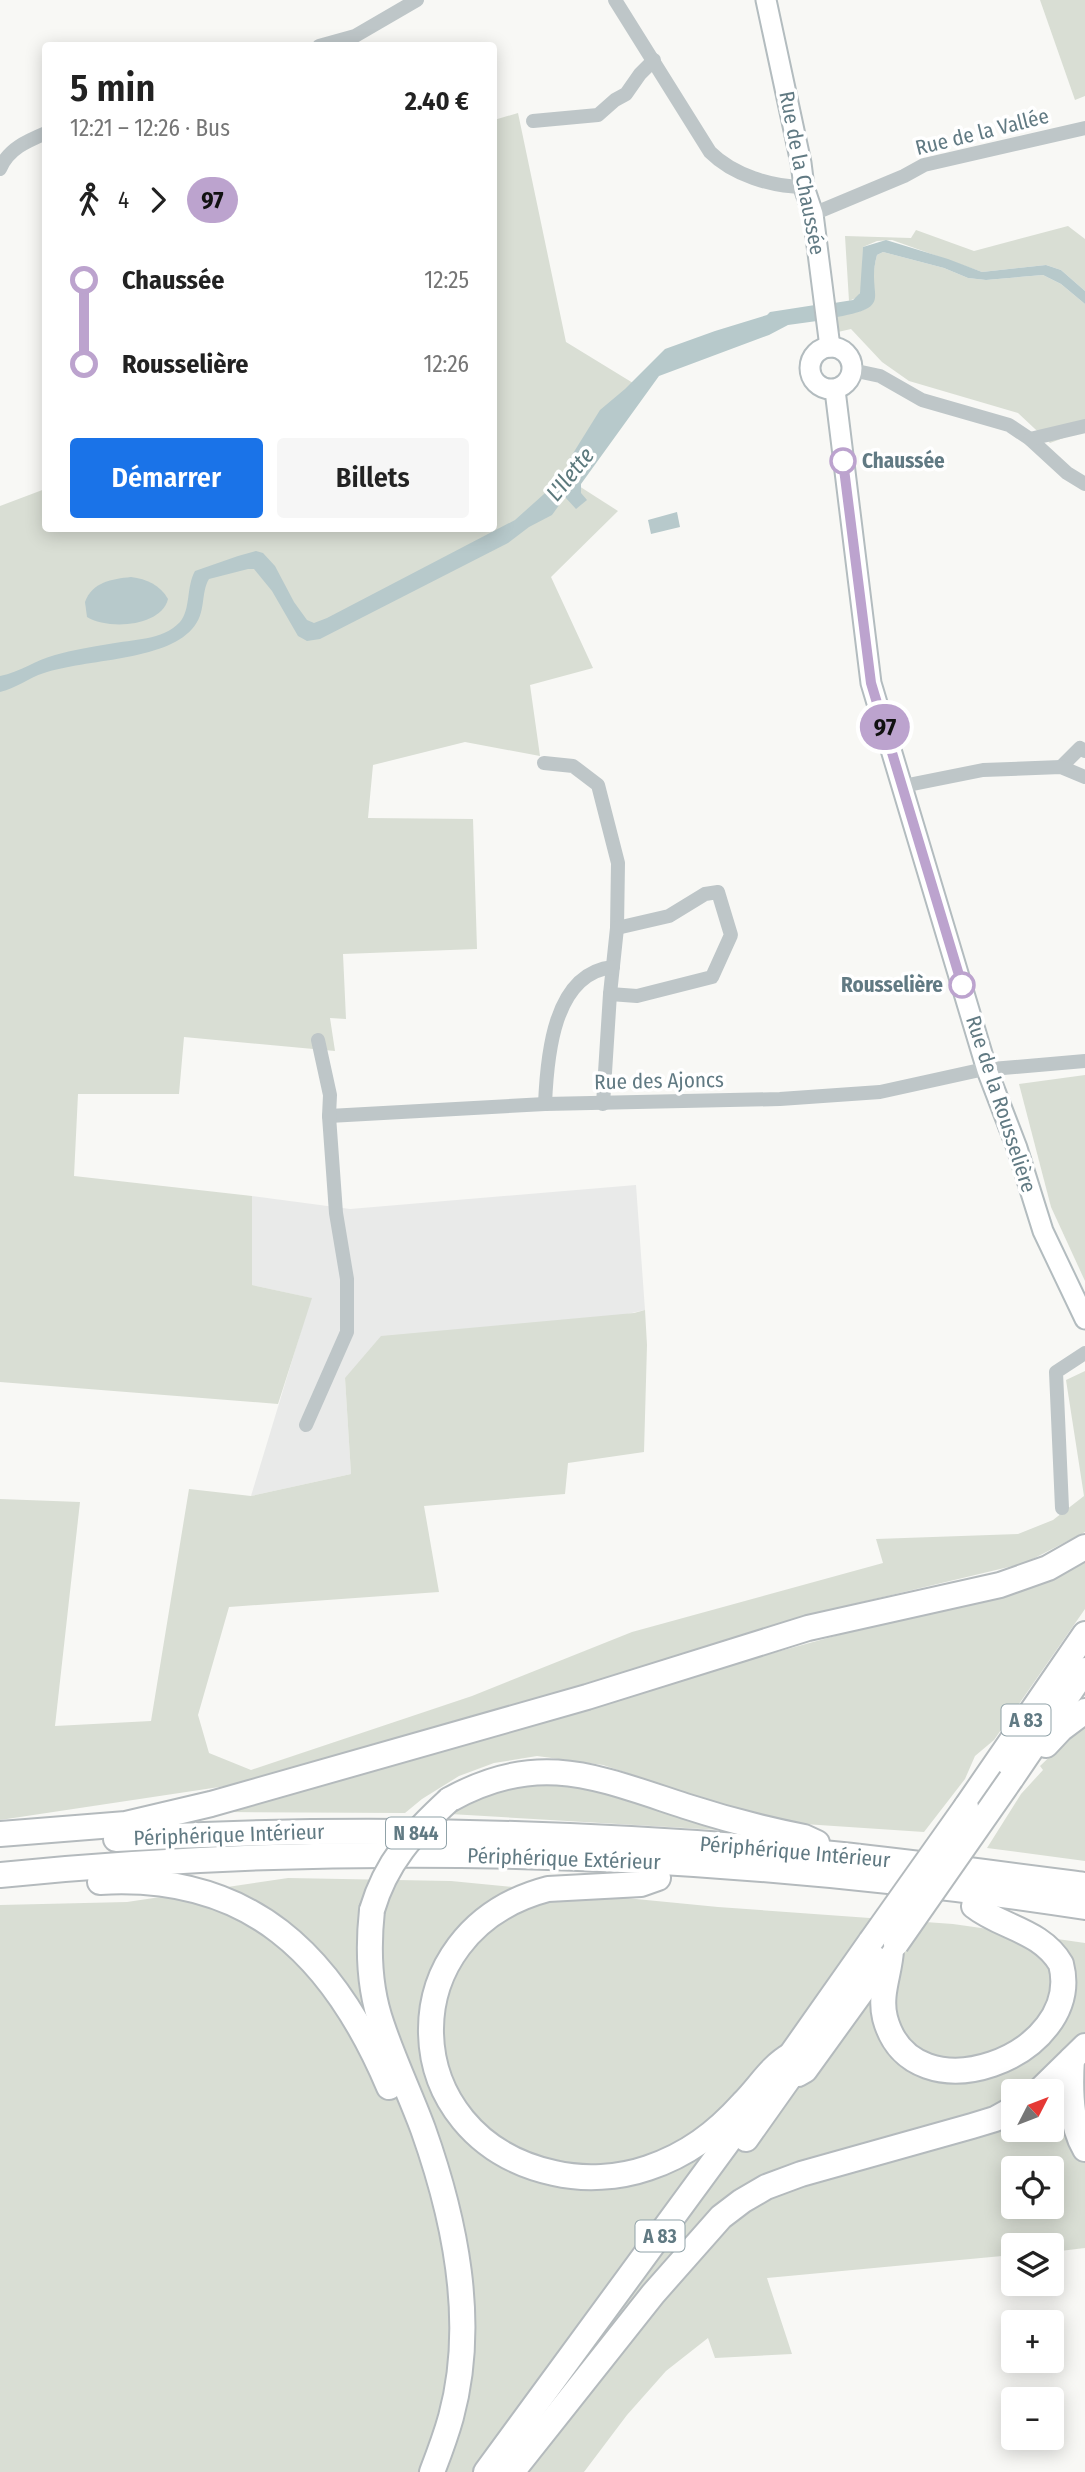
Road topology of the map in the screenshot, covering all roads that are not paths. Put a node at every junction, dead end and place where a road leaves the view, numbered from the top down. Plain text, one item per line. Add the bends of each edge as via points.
1 (417, 0) edge
2 (615, 0) edge
3 (766, 0) edge
4 (333, 42) edge
5 (654, 60) junction
6 (533, 121) dead end
7 (1085, 128) edge
8 (42, 135) edge
9 (0, 169) edge
10 (804, 187) junction
11 (813, 215) junction
12 (830, 347) junction
13 (852, 370) junction
14 (835, 390) junction
15 (1085, 426) edge
16 (1030, 439) junction
17 (1085, 484) edge
18 (1085, 751) edge
19 (544, 763) dead end
20 (1061, 767) junction
21 (1085, 777) edge
22 (903, 786) junction
23 (617, 928) junction
24 (613, 967) junction
25 (610, 994) junction
26 (318, 1040) dead end
27 (1085, 1061) edge
28 (988, 1070) junction
29 (545, 1104) junction
30 (603, 1104) junction
31 (329, 1116) junction
32 (1083, 1312) edge
33 (1085, 1353) edge
34 (306, 1425) dead end
35 (1062, 1507) dead end
36 (1085, 1547) edge
37 (1085, 1634) edge
38 (1085, 1658) edge
39 (1085, 1670) edge
40 (1085, 1711) edge
41 (1011, 1779) junction
42 (973, 1807) junction
43 (0, 1834) edge
44 (0, 1847) edge
45 (831, 1854) junction
46 (482, 1856) junction
47 (35, 1871) junction
48 (0, 1875) edge
49 (658, 1878) junction
50 (1085, 1885) edge
51 (974, 1906) junction
52 (1085, 1908) edge
53 (1085, 1923) edge
54 (886, 1944) junction
55 (1079, 2053) edge
56 (790, 2067) junction
57 (1052, 2079) edge
58 (1001, 2116) edge
59 (1085, 2149) edge
60 (444, 2200) junction
61 (539, 2420) junction
62 (501, 2467) edge
63 (432, 2472) edge

1 - 4 street via 355,36
2 - 5 street
3 - 10 street, Rue de la Chaussée
5 - 6 street via 626,94 598,115
5 - 10 street via 721,163 782,187
7 - 11 street, Rue de la Vallée via 924,165
8 - 9 street via 8,154
10 - 11 street, Rue de la Chaussée
11 - 12 street, Rue de la Chaussée
12 - 13 street via 843,351
12 - 14 street via 812,358 810,372 821,388
13 - 14 street via 847,383
13 - 16 street via 880,376 922,400 1009,425
14 - 22 street, Rue de la Rousselière via 871,683
15 - 16 street
16 - 17 street
18 - 20 street via 1080,748
19 - 23 street via 573,766 598,785 618,863
20 - 21 street
20 - 22 street via 983,770
22 - 28 street, Rue de la Rousselière
23 - 24 street
23 - 25 street via 669,916 705,894 718,892 730,935 712,977 637,996
24 - 25 street
24 - 29 street via 579,980 564,1001 555,1028
25 - 30 street
26 - 31 street via 330,1095
27 - 28 street, Rue des Ajoncs
28 - 30 street, Rue des Ajoncs via 880,1092
28 - 32 street, Rue de la Rousselière via 1044,1231
29 - 30 street, Rue des Ajoncs
29 - 31 street, Rue des Ajoncs
31 - 34 street via 347,1332
33 - 35 street via 1056,1372
36 - 43 highway via 1000,1585 808,1628 574,1701 211,1804 126,1824
37 - 42 highway, A 83
38 - 42 highway, A 83
39 - 41 highway
40 - 41 highway
41 - 54 highway, bridge
42 - 54 highway, A 83, bridge
44 - 45 highway, Périphérique Intérieur / N 844 via 199,1834 362,1832 646,1840
45 - 50 highway, Périphérique Intérieur / N 844
45 - 60 highway, bridge via 821,1844 804,1838 575,1773 506,1775 449,1800 416,1831 387,1872 372,1910 369,1937 380,2022 423,2129
46 - 47 highway, Périphérique Extérieur / N 844 via 200,1860
46 - 49 highway via 490,1869
46 - 52 highway, Périphérique Extérieur / N 844 via 771,1870 954,1888
47 - 48 highway, Périphérique Extérieur / N 844
47 - 60 highway via 65,1884 120,1881 192,1888 243,1907 286,1935 348,2006 378,2061 426,2176
49 - 51 highway
49 - 56 highway via 641,1884 534,1893 493,1913 465,1938 445,1968 431,2026 437,2069 457,2113 481,2140 531,2167 585,2177 626,2173 662,2163 695,2146 718,2129 775,2064
51 - 53 highway
51 - 54 highway via 1038,1940 1055,1955 1067,1978 1068,2000 1059,2027 1024,2056 984,2068 952,2070 909,2054 889,2030 883,2007
54 - 56 highway, A 83
55 - 57 highway
55 - 59 highway via 1075,2125
56 - 61 highway, A 83
58 - 61 highway via 801,2174 742,2200 721,2217
60 - 63 highway via 452,2223 462,2304 451,2416
61 - 62 highway, A 83

